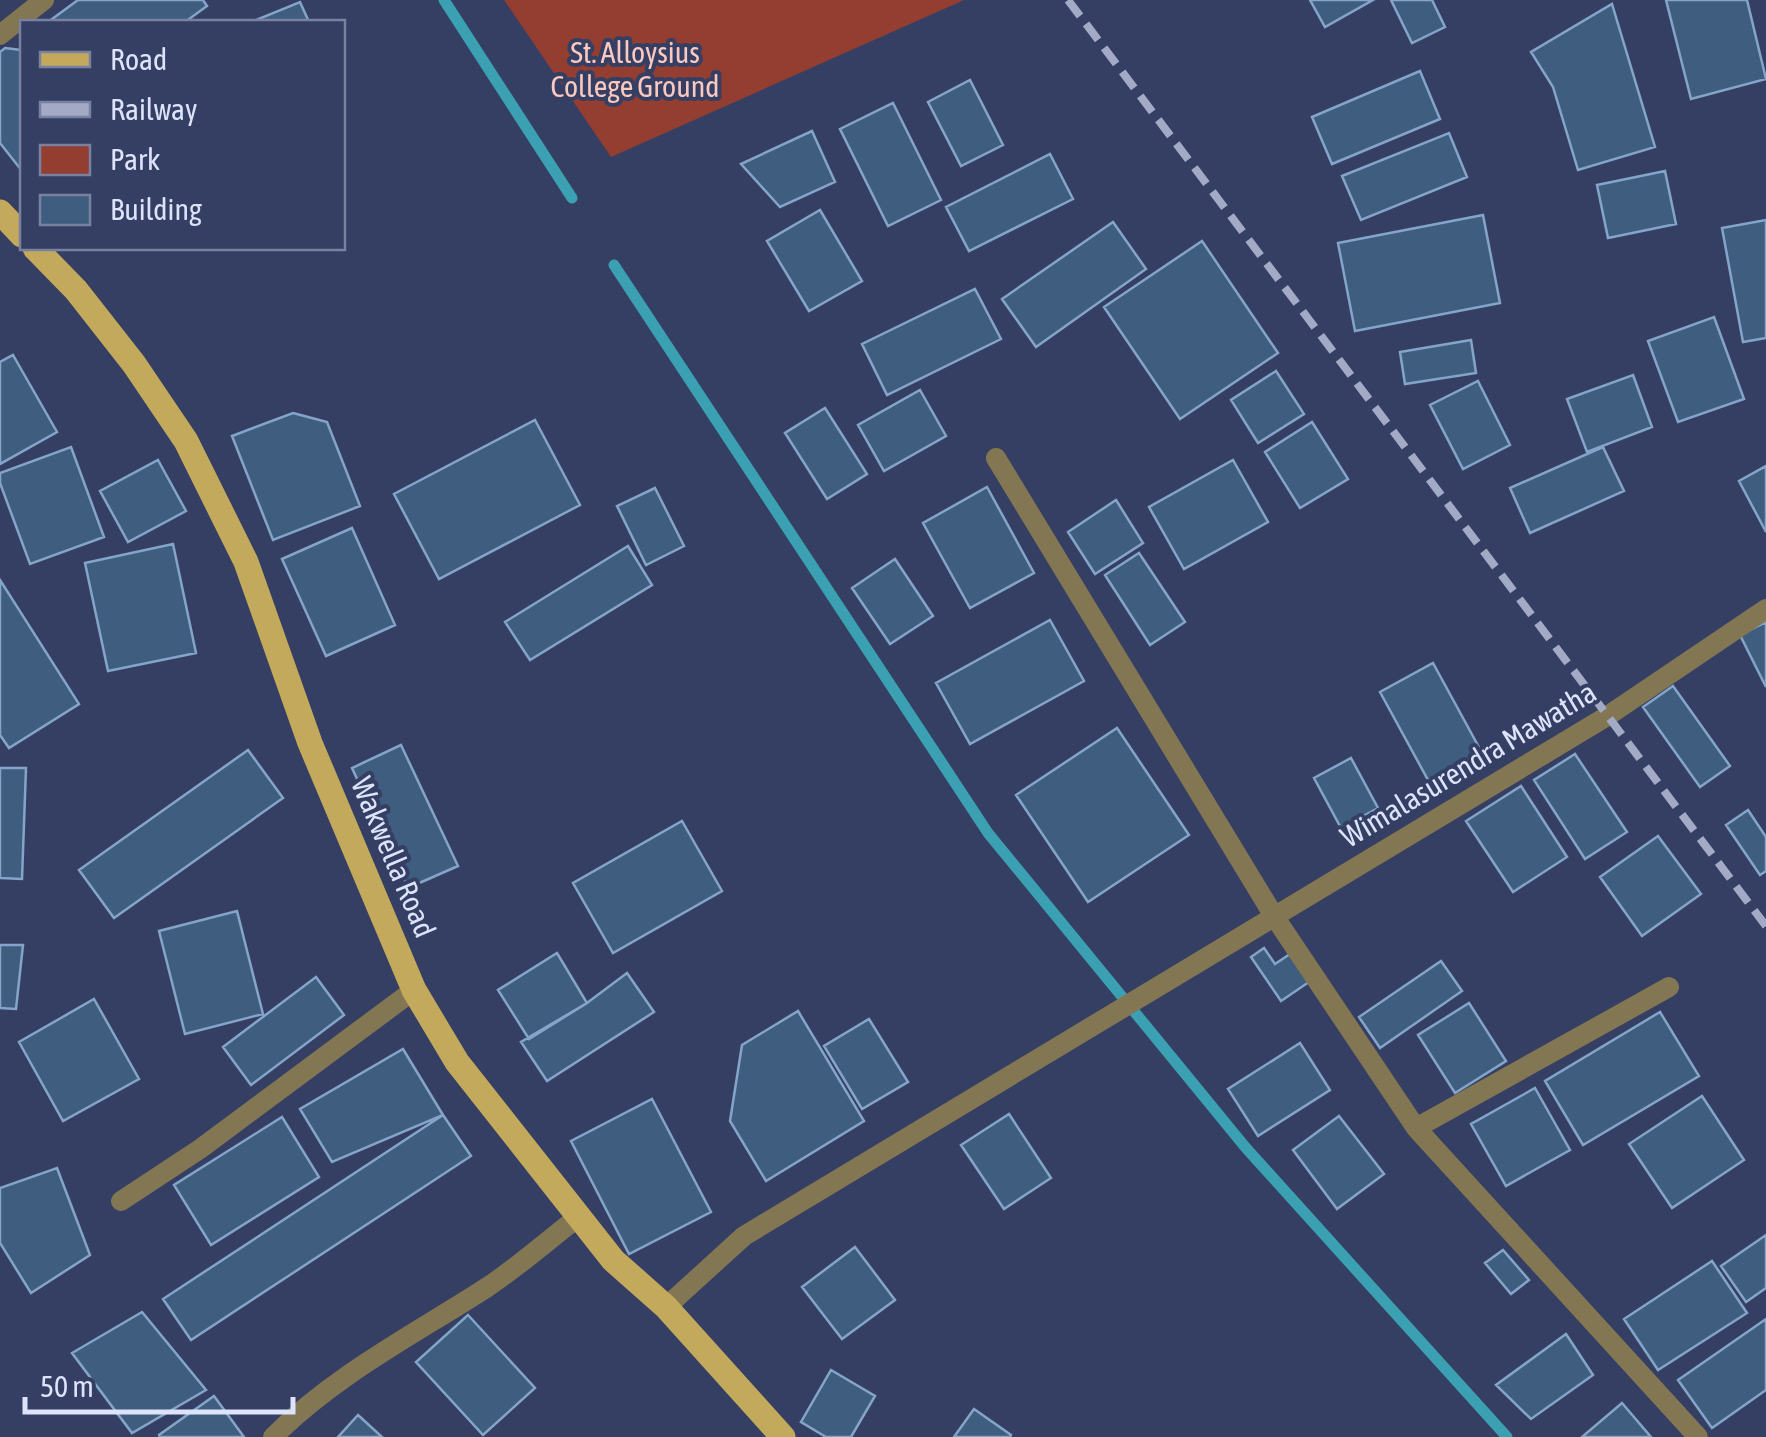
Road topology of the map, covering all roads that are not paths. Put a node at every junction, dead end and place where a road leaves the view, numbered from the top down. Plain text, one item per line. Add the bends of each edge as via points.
1 (44, 0) edge
2 (0, 35) edge
3 (0, 212) edge
4 (20, 233) edge
5 (36, 250) edge
6 (996, 458) dead end
7 (1766, 610) edge
8 (1274, 916) junction
9 (1669, 987) dead end
10 (414, 990) junction
11 (1416, 1128) junction
12 (121, 1202) dead end
13 (577, 1218) junction
14 (666, 1308) junction
15 (273, 1437) edge
16 (782, 1437) edge
17 (1698, 1437) edge

1 - 2 street
3 - 4 main road
5 - 10 main road, Wakwella Road via 76,290 186,441 246,562 310,743
6 - 8 street
7 - 8 street, Wimalasurendra Mawatha via 1609,714
8 - 11 street
8 - 14 street, Wimalasurendra Mawatha via 744,1236
9 - 11 street
10 - 12 street
10 - 13 main road, Wakwella Road via 456,1062
11 - 17 street
13 - 14 main road, Wakwella Road
13 - 15 street via 488,1286 395,1341
14 - 16 main road, Wakwella Road

